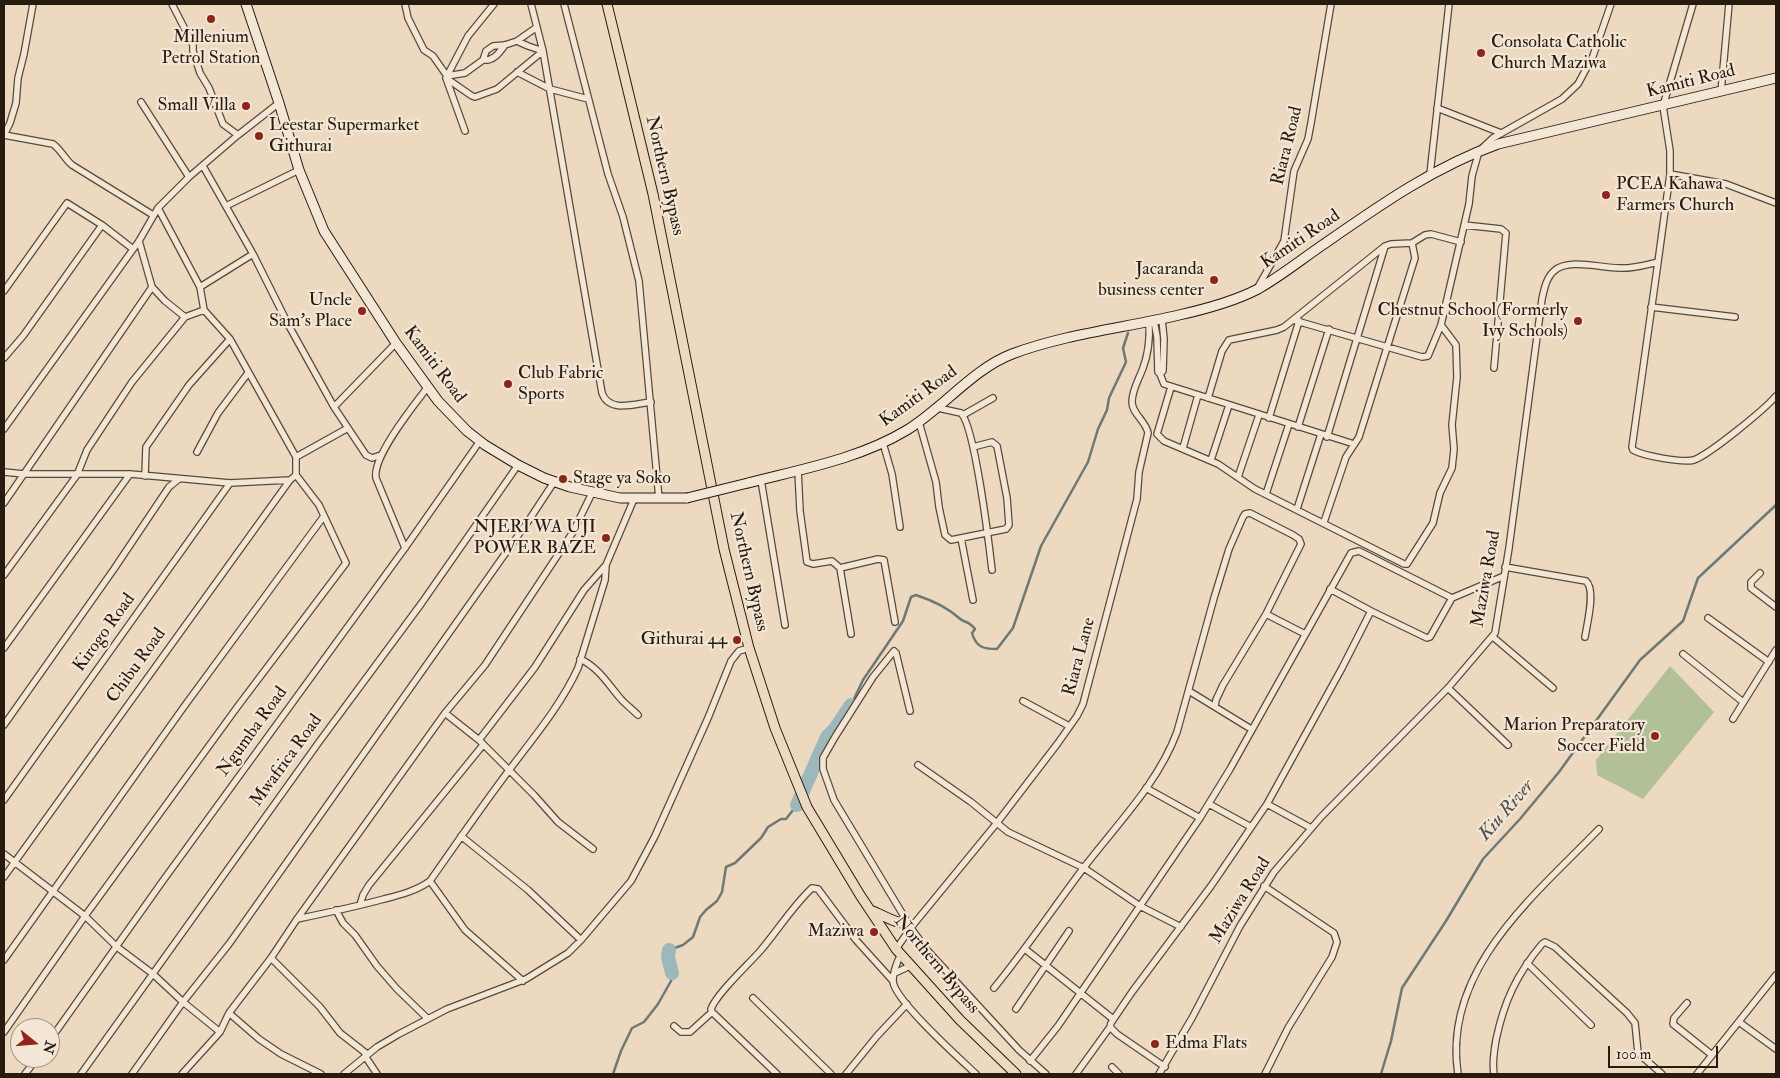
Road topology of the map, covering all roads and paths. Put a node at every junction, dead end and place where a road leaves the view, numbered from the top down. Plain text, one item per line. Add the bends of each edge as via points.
1 (33, 4) edge
2 (172, 4) edge
3 (246, 4) edge
4 (405, 4) edge
5 (494, 4) edge
6 (531, 4) edge
7 (564, 4) edge
8 (607, 4) edge
9 (1331, 4) edge
10 (1449, 4) edge
11 (1611, 4) edge
12 (1693, 4) edge
13 (1729, 4) edge
14 (537, 27) junction
15 (517, 41) junction
16 (505, 45) junction
17 (543, 51) junction
18 (482, 60) junction
19 (517, 72) junction
20 (446, 77) junction
21 (1776, 78) edge
22 (550, 89) junction
23 (1721, 92) junction
24 (588, 99) junction
25 (141, 102) dead end
26 (279, 103) junction
27 (1663, 106) junction
28 (1437, 108) junction
29 (465, 131) dead end
30 (1500, 134) junction
31 (4, 135) edge
32 (238, 135) junction
33 (1479, 151) junction
34 (203, 166) junction
35 (299, 170) junction
36 (1430, 174) junction
37 (1670, 174) junction
38 (189, 177) junction
39 (1776, 203) edge
40 (226, 206) junction
41 (158, 208) junction
42 (153, 215) junction
43 (102, 225) junction
44 (1464, 225) junction
45 (139, 241) junction
46 (1461, 242) junction
47 (1412, 243) junction
48 (1385, 246) junction
49 (133, 249) junction
50 (253, 254) junction
51 (1658, 262) junction
52 (152, 287) junction
53 (200, 287) junction
54 (1257, 289) junction
55 (4, 291) edge
56 (1652, 307) junction
57 (204, 310) junction
58 (1735, 316) dead end
59 (185, 317) junction
60 (1296, 320) junction
61 (1155, 321) junction
62 (1441, 325) junction
63 (1329, 329) junction
64 (1358, 337) junction
65 (230, 339) junction
66 (396, 343) junction
67 (1388, 347) junction
68 (4, 358) edge
69 (1494, 368) dead end
70 (248, 373) junction
71 (1171, 387) junction
72 (427, 388) junction
73 (1198, 395) junction
74 (1776, 396) edge
75 (993, 398) dead end
76 (1208, 398) junction
77 (651, 402) junction
78 (1229, 405) junction
79 (334, 406) junction
80 (938, 408) junction
81 (1259, 414) junction
82 (963, 415) junction
83 (1269, 418) junction
84 (919, 422) junction
85 (1289, 424) junction
86 (1298, 427) junction
87 (348, 428) junction
88 (4, 429) edge
89 (1324, 436) junction
90 (480, 441) junction
91 (883, 443) junction
92 (1354, 444) junction
93 (973, 447) junction
94 (1183, 448) junction
95 (198, 452) dead end
96 (381, 455) junction
97 (296, 457) junction
98 (1211, 460) junction
99 (518, 465) junction
100 (798, 470) junction
101 (4, 472) edge
102 (24, 474) junction
103 (130, 474) junction
104 (77, 475) junction
105 (296, 475) junction
106 (145, 476) junction
107 (1238, 477) junction
108 (179, 479) junction
109 (290, 480) junction
110 (761, 480) junction
111 (554, 482) junction
112 (230, 483) junction
113 (592, 493) junction
114 (1266, 494) junction
115 (634, 499) junction
116 (659, 499) junction
117 (4, 503) edge
118 (1297, 509) junction
119 (324, 516) junction
120 (1324, 522) junction
121 (900, 527) dead end
122 (987, 532) junction
123 (961, 538) junction
124 (405, 548) junction
125 (606, 566) junction
126 (1505, 567) junction
127 (840, 568) junction
128 (992, 570) dead end
129 (1760, 572) dead end
130 (4, 575) edge
131 (1504, 576) junction
132 (1330, 589) junction
133 (1452, 598) junction
134 (973, 600) dead end
135 (1776, 607) edge
136 (1371, 611) junction
137 (1266, 614) junction
138 (1708, 618) dead end
139 (895, 622) dead end
140 (785, 625) dead end
141 (851, 634) dead end
142 (1305, 634) junction
143 (1493, 637) junction
144 (1585, 637) dead end
145 (4, 648) edge
146 (749, 648) junction
147 (1776, 650) edge
148 (1683, 654) dead end
149 (580, 659) junction
150 (1769, 662) junction
151 (1448, 688) junction
152 (1553, 688) dead end
153 (1190, 691) junction
154 (1023, 701) dead end
155 (1743, 702) junction
156 (1215, 706) junction
157 (910, 711) dead end
158 (445, 713) junction
159 (638, 715) dead end
160 (1733, 719) dead end
161 (4, 725) edge
162 (1069, 726) junction
163 (1251, 729) junction
164 (479, 740) junction
165 (483, 745) junction
166 (1508, 745) dead end
167 (918, 766) dead end
168 (509, 770) junction
169 (1146, 788) junction
170 (4, 800) edge
171 (1209, 804) junction
172 (1267, 804) junction
173 (1200, 818) junction
174 (996, 824) junction
175 (1251, 827) junction
176 (1311, 828) junction
177 (1599, 829) dead end
178 (461, 836) junction
179 (593, 849) dead end
180 (4, 854) edge
181 (14, 862) junction
182 (1084, 868) junction
183 (4, 876) edge
184 (430, 881) junction
185 (1264, 886) junction
186 (52, 890) junction
187 (360, 905) junction
188 (1140, 906) junction
189 (336, 910) junction
190 (870, 910) junction
191 (85, 916) junction
192 (297, 919) junction
193 (909, 926) junction
194 (1181, 927) junction
195 (1069, 931) dead end
196 (580, 940) junction
197 (117, 947) junction
198 (1026, 949) junction
199 (899, 952) junction
200 (271, 958) junction
201 (4, 960) edge
202 (1527, 963) junction
203 (910, 966) junction
204 (1046, 966) junction
205 (895, 973) junction
206 (152, 974) junction
207 (1776, 974) edge
208 (523, 980) junction
209 (893, 981) junction
210 (994, 988) dead end
211 (1080, 993) junction
212 (753, 998) dead end
213 (183, 1002) junction
214 (1686, 1003) dead end
215 (906, 1004) junction
216 (1016, 1009) dead end
217 (712, 1012) junction
218 (229, 1013) junction
219 (428, 1019) junction
220 (1113, 1019) junction
221 (1739, 1022) junction
222 (1591, 1025) dead end
223 (60, 1026) edge
224 (674, 1026) dead end
225 (1110, 1027) junction
226 (4, 1032) edge
227 (220, 1032) junction
228 (1776, 1049) edge
229 (366, 1055) junction
230 (1712, 1055) junction
231 (1030, 1061) junction
232 (1165, 1067) junction
233 (1112, 1068) dead end
234 (81, 1074) edge
235 (132, 1074) edge
236 (182, 1074) edge
237 (321, 1074) edge
238 (344, 1074) edge
239 (377, 1074) edge
240 (777, 1074) edge
241 (831, 1074) edge
242 (846, 1074) edge
243 (976, 1074) edge
244 (1016, 1074) edge
245 (1046, 1074) edge
246 (1076, 1074) edge
247 (1119, 1074) edge
248 (1159, 1074) edge
249 (1264, 1074) edge
250 (1458, 1074) edge
251 (1494, 1074) edge
252 (1662, 1074) edge
253 (1697, 1074) edge

1 - 31 street via 16,103
2 - 32 street via 193,45 200,73 223,124
3 - 26 main road, Kamiti Road
4 - 20 street via 408,18 424,50 433,56
5 - 20 street via 468,36
6 - 14 street
7 - 24 street
8 - 146 main road, Northern Bypass via 653,194 724,549
9 - 54 street, Riara Road via 1310,131 1294,171 1284,241
10 - 28 street
11 - 30 street via 1593,56 1578,84 1562,99
12 - 27 street
13 - 23 street
14 - 15 street
14 - 17 street
15 - 16 street
15 - 17 street
16 - 18 street via 493,59
16 - 18 street via 486,51
17 - 19 street
17 - 22 street
18 - 20 street via 465,73
19 - 20 street via 497,89 475,97
19 - 22 street
20 - 29 street
21 - 23 main road, Kamiti Road
22 - 24 street
22 - 77 street via 602,393 609,404 616,406
23 - 27 main road, Kamiti Road
24 - 77 street via 608,174 624,216 638,281
25 - 38 street
26 - 32 street
26 - 35 main road, Kamiti Road
27 - 33 main road, Kamiti Road
27 - 37 street
28 - 30 street
28 - 36 street
30 - 33 street
31 - 42 street via 53,144 72,165
32 - 34 street
33 - 36 main road, Kamiti Road
33 - 44 street
34 - 38 street
34 - 40 street
35 - 40 street
35 - 66 main road, Kamiti Road via 324,230
36 - 54 main road, Kamiti Road
37 - 39 street via 1726,184
37 - 51 street
38 - 41 street
40 - 50 street
41 - 42 street
41 - 53 street
42 - 45 street
43 - 49 street
43 - 55 street via 66,204
43 - 68 street
44 - 46 street
44 - 69 street via 1501,229 1506,233
45 - 49 street
45 - 52 street
46 - 47 street via 1431,234
46 - 62 street
47 - 48 street
47 - 67 street via 1415,258
48 - 60 street
48 - 64 street
49 - 88 street
50 - 53 street
50 - 79 street
51 - 56 street
51 - 126 street, Maziwa Road via 1620,269 1573,264 1561,266 1547,280
52 - 59 street
52 - 102 street
53 - 57 street
54 - 61 main road, Kamiti Road via 1221,305
56 - 58 street
56 - 74 street via 1633,450 1675,460 1696,459 1732,434
57 - 59 street
57 - 65 street
59 - 104 street via 132,382 87,450
60 - 63 street
60 - 76 street via 1277,330 1229,340 1222,351
60 - 83 street
61 - 71 street via 1158,372 1162,382
61 - 80 main road, Kamiti Road via 1073,337 1003,358
61 - 162 street, Riara Lane via 1132,402 1148,432 1137,482 1135,510 1083,704
62 - 67 street via 1428,356
62 - 120 street via 1456,345 1454,448 1452,468 1440,493 1431,527 1410,561 1404,564
63 - 64 street
63 - 86 street
64 - 67 street
64 - 89 street
65 - 70 street
65 - 106 street via 189,385 146,447
66 - 72 main road, Kamiti Road
66 - 79 street
67 - 92 street
70 - 95 street via 218,414
70 - 97 street
71 - 73 street
71 - 94 street via 1157,434 1164,441
72 - 90 main road, Kamiti Road via 444,409
72 - 96 street
73 - 76 street
73 - 94 street
75 - 82 street
76 - 78 street
77 - 116 street
78 - 81 street
78 - 98 street
79 - 87 street
80 - 82 street
80 - 84 main road, Kamiti Road
81 - 83 street
81 - 107 street
82 - 93 street
83 - 85 street
84 - 91 main road, Kamiti Road
84 - 123 street via 936,482 945,535 951,540
85 - 86 street
85 - 114 street
86 - 89 street
87 - 96 street via 366,455 372,458
87 - 97 street
89 - 92 street
89 - 118 street
90 - 99 main road, Kamiti Road
90 - 124 street, Ngumba Road
91 - 100 main road, Kamiti Road via 846,458
91 - 121 street via 892,474
92 - 120 street via 1341,468
93 - 122 street
93 - 122 street via 992,442 996,444 1007,498 1008,527
94 - 98 street
96 - 124 street via 375,476
97 - 105 street
98 - 107 street
99 - 111 main road, Kamiti Road
99 - 206 street, Mwafrica Road
100 - 110 main road, Kamiti Road
100 - 127 street via 807,562 832,561
101 - 102 street
102 - 104 street
102 - 117 street
103 - 104 street
103 - 106 street
103 - 145 street
104 - 130 street
105 - 109 street, Chibu Road
105 - 119 street
106 - 108 street
107 - 114 street
108 - 112 street
108 - 161 street via 168,486
109 - 112 street
109 - 181 street, Chibu Road
110 - 116 main road, Kamiti Road, bridge via 687,498
110 - 140 street
111 - 113 main road, Kamiti Road
111 - 213 street via 228,944
112 - 170 street, Kirogo Road
113 - 115 main road, Kamiti Road
113 - 158 street via 573,532 485,665
114 - 118 street
115 - 116 main road, Kamiti Road
115 - 125 street
118 - 120 street
119 - 186 street
119 - 191 street via 346,563
122 - 123 street
122 - 128 street
123 - 134 street
124 - 197 street, Ngumba Road
125 - 149 street via 605,580
125 - 164 street via 584,590 535,667
126 - 131 street, Maziwa Road
126 - 144 street via 1586,581 1591,590
127 - 139 street via 884,560
127 - 141 street
129 - 135 street via 1751,582 1751,588
131 - 133 street
131 - 143 street, Maziwa Road
132 - 133 street via 1351,553 1359,551
132 - 136 street
132 - 142 street
133 - 136 street via 1427,638
136 - 172 street
137 - 142 street
137 - 153 street via 1301,542 1246,513 1229,549
137 - 156 street via 1223,685
138 - 150 street
142 - 163 street
143 - 151 street, Maziwa Road
143 - 152 street
146 - 190 main road, Northern Bypass via 766,703 807,807
146 - 196 street via 739,651 731,661 655,836 631,881
147 - 150 street
148 - 155 street
149 - 159 street via 597,671
149 - 168 street via 573,679 550,716
150 - 155 street
151 - 166 street
151 - 176 street, Maziwa Road
153 - 156 street
153 - 169 street via 1173,743
154 - 162 street
155 - 160 street
156 - 163 street
157 - 193 street via 894,652 873,677 822,763 834,800
158 - 164 street
158 - 192 street
162 - 174 street, Riara Lane
163 - 171 street
164 - 165 street
165 - 168 street
165 - 187 street via 369,885
167 - 174 street via 971,802
168 - 178 street
168 - 179 street via 558,822
169 - 173 street
169 - 182 street
171 - 173 street
171 - 175 street
172 - 175 street
172 - 176 street
173 - 188 street
174 - 182 street
174 - 193 street, Riara Lane
175 - 194 street
176 - 185 street, Maziwa Road
177 - 250 street via 1513,917 1481,963 1463,1005 1456,1048
178 - 184 street
178 - 196 street via 528,890
180 - 181 street
181 - 183 street, Chibu Road
181 - 186 street
182 - 188 street
182 - 198 street
184 - 187 street via 410,892
184 - 208 street via 465,930
185 - 232 street, Maziwa Road
185 - 249 street via 1334,932 1337,942 1332,957
186 - 191 street
186 - 201 street
187 - 189 street
188 - 194 street
188 - 211 street
189 - 192 street
189 - 219 street via 377,966
190 - 193 main road
190 - 199 main road, Northern Bypass
191 - 197 street
191 - 226 street
192 - 200 street
193 - 199 street, Riara Lane
193 - 231 street via 927,950
194 - 220 street
195 - 204 street
196 - 208 street via 561,957
197 - 206 street
197 - 223 street, Ngumba Road
198 - 204 street
198 - 210 street
199 - 203 main road, Northern Bypass
199 - 205 street, Riara Lane
200 - 218 street
200 - 229 street via 320,1007 340,1033
202 - 222 street
202 - 251 street via 1503,1011 1493,1056
202 - 252 street via 1542,944 1556,947 1627,1013 1635,1023 1638,1054
203 - 205 street
203 - 244 main road, Northern Bypass
204 - 211 street
204 - 216 street
205 - 209 street, Riara Lane
206 - 213 street
206 - 234 street, Mwafrica Road
207 - 221 street
208 - 219 street
209 - 215 street
209 - 217 street via 814,888 800,899 711,1006
211 - 220 street
211 - 231 street
212 - 241 street
213 - 227 street
213 - 235 street
214 - 230 street via 1673,1024
215 - 242 street
215 - 243 street
217 - 224 street via 690,1032 681,1032
217 - 240 street
218 - 227 street
218 - 237 street via 281,1054
219 - 229 street
220 - 225 street
221 - 228 street
221 - 230 street
225 - 232 street
225 - 246 street
227 - 236 street
229 - 238 street
229 - 239 street
230 - 253 street
231 - 245 street
232 - 248 street, Maziwa Road
233 - 247 street

